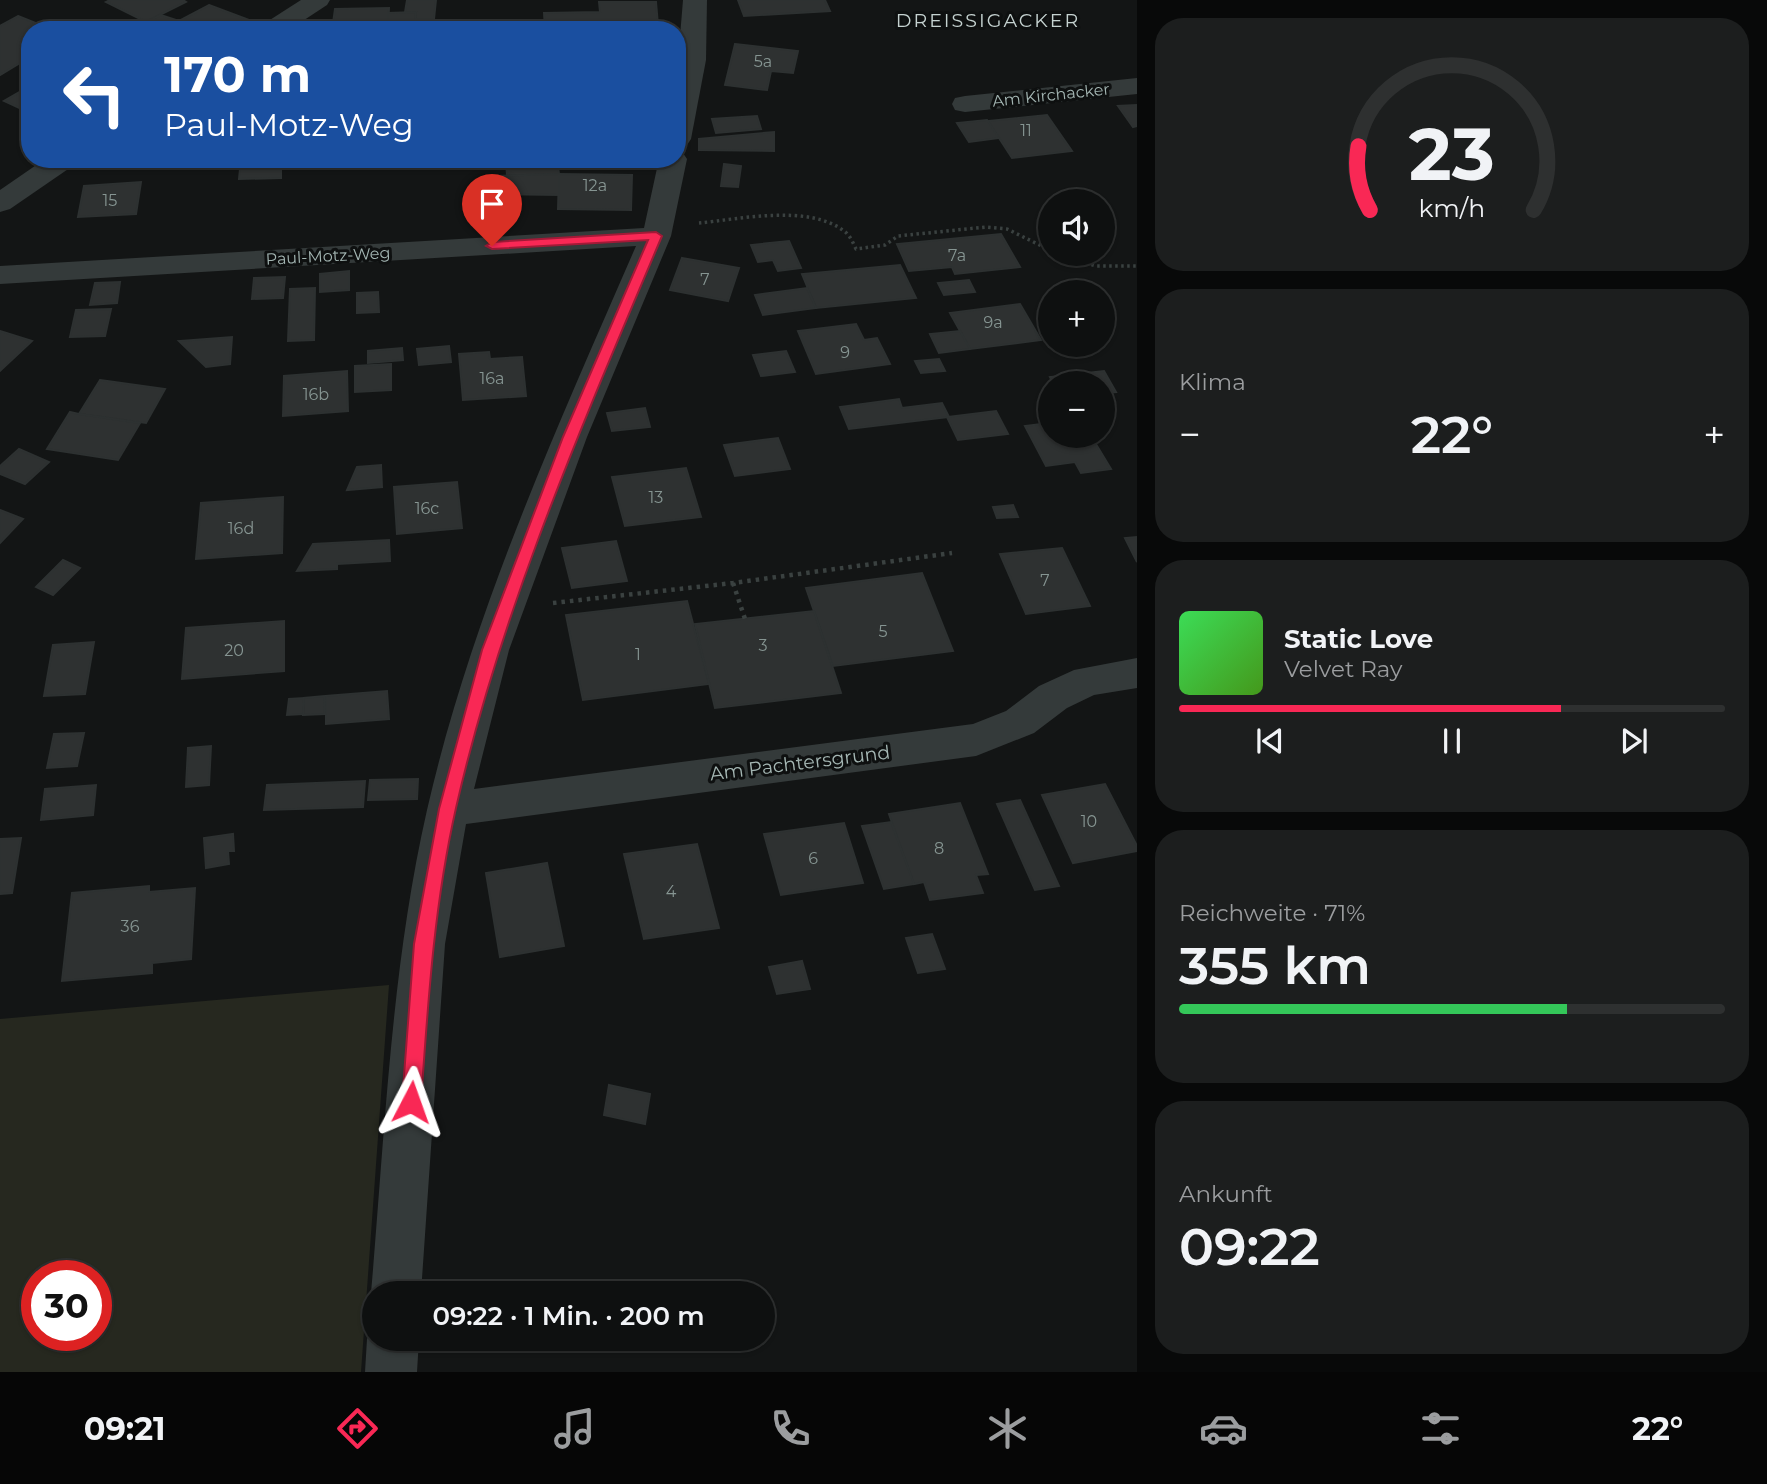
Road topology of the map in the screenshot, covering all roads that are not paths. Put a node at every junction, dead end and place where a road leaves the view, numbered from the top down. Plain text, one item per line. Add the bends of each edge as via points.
1 (318, 0) edge
2 (695, 0) edge
3 (285, 21) edge
4 (1137, 86) edge
5 (686, 95) edge
6 (965, 104) dead end
7 (51, 168) edge
8 (671, 168) edge
9 (0, 203) edge
10 (658, 231) junction
11 (0, 275) edge
12 (1137, 673) edge
13 (447, 809) junction
14 (397, 1281) edge
15 (392, 1351) edge
16 (391, 1372) edge

1 - 3 street
2 - 5 street via 693,60
4 - 6 street, Am Kirchacker
7 - 9 street
8 - 10 street
10 - 11 street, Paul-Motz-Weg
10 - 13 street via 601,360 505,608
12 - 13 street, Am Pachtersgrund via 1088,681 1053,697 1020,722 976,740
13 - 14 street via 423,944
15 - 16 street

